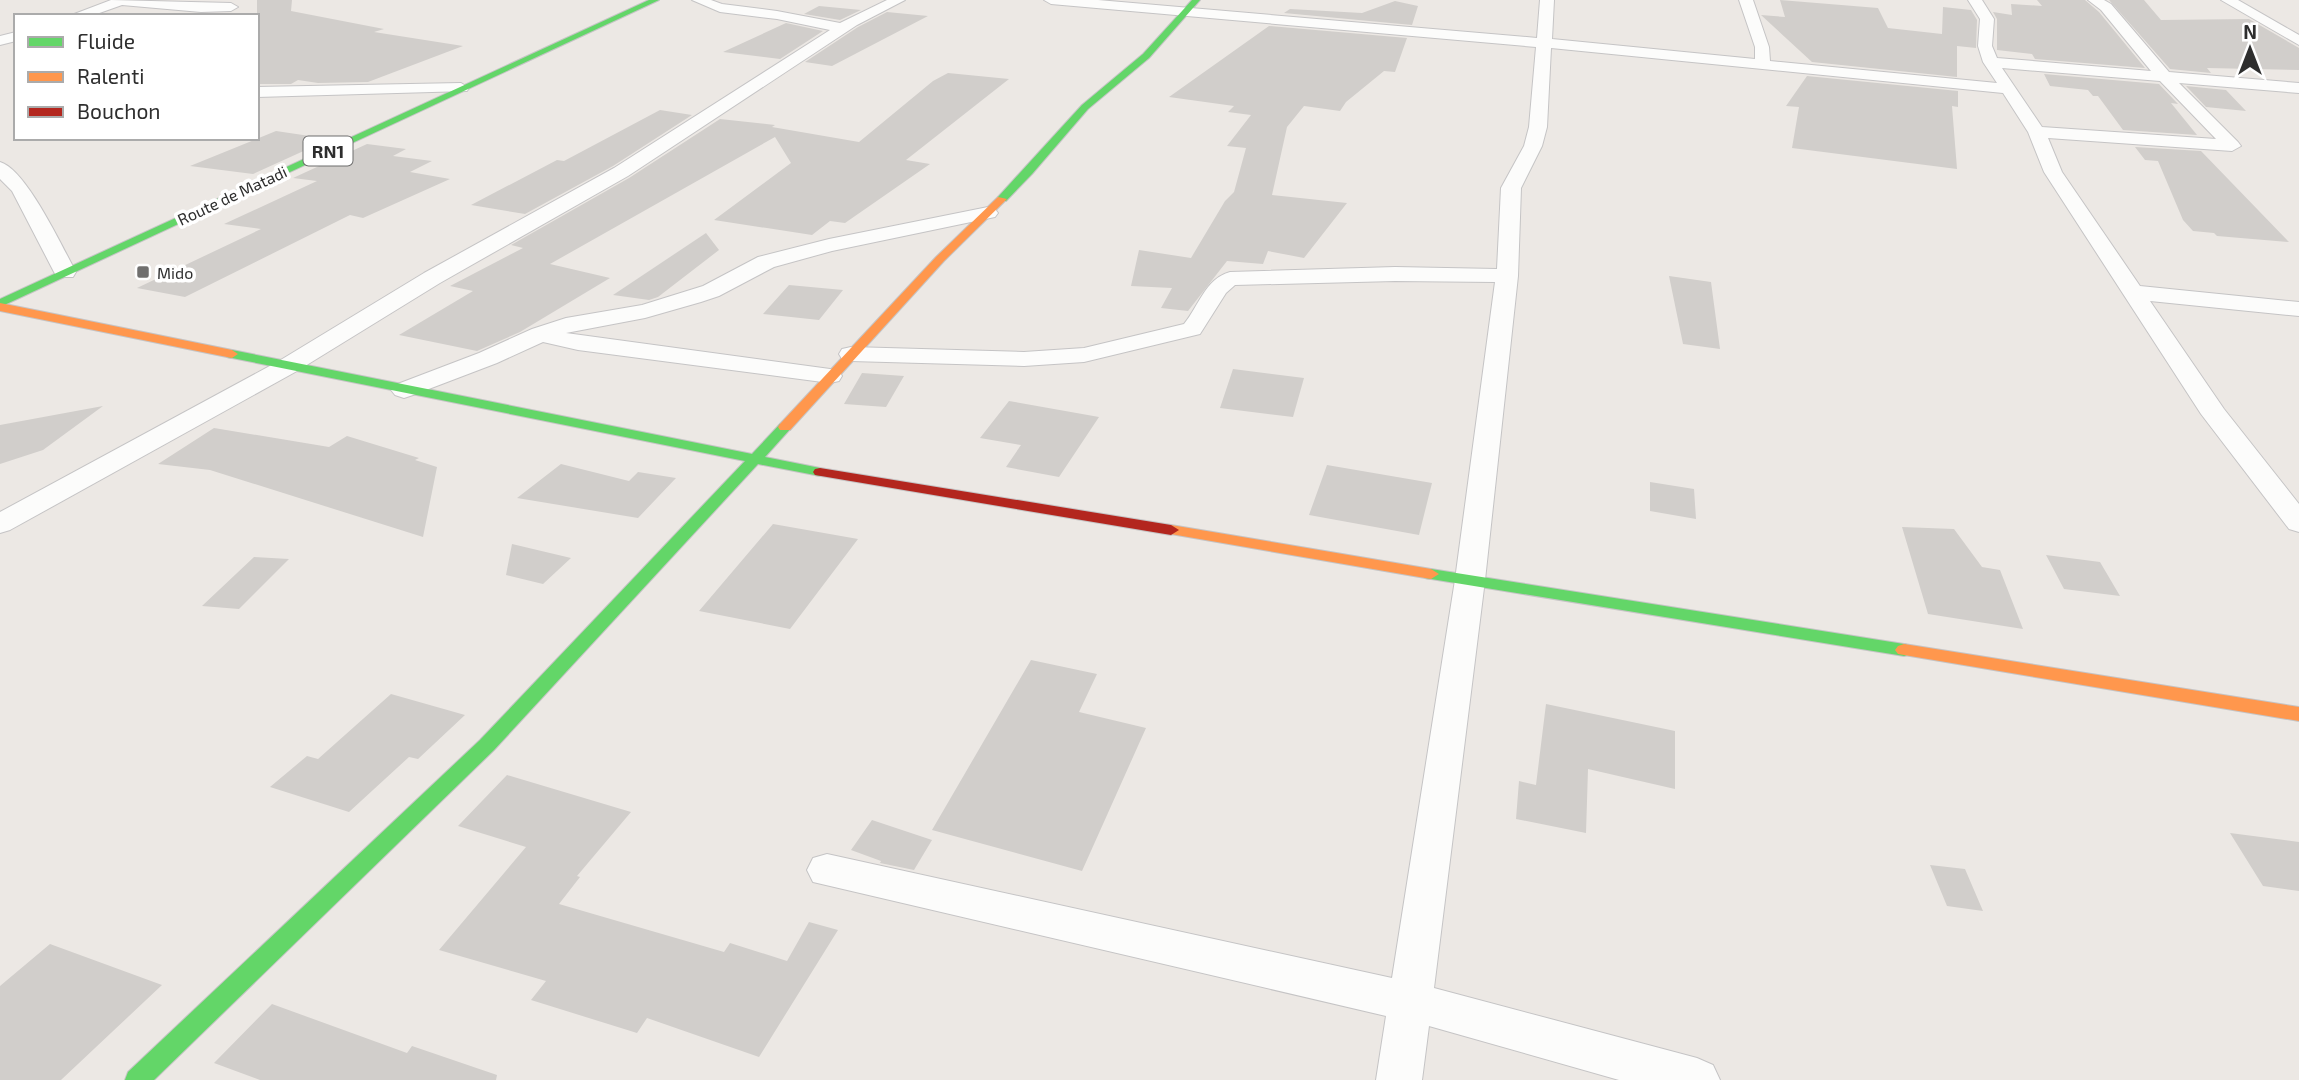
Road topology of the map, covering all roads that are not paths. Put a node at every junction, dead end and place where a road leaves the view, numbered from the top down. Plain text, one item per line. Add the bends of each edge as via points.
1 (123, 0) edge
2 (656, 0) edge
3 (699, 0) edge
4 (898, 0) edge
5 (1051, 0) edge
6 (1547, 0) edge
7 (1746, 0) edge
8 (1975, 0) edge
9 (2095, 0) edge
10 (2228, 0) edge
11 (1191, 5) edge
12 (231, 7) dead end
13 (82, 14) edge
14 (841, 28) junction
15 (2299, 41) edge
16 (1542, 43) junction
17 (1991, 62) junction
18 (1763, 64) junction
19 (2164, 76) junction
20 (461, 88) junction
21 (2299, 88) edge
22 (2011, 89) junction
23 (259, 92) edge
24 (2037, 132) junction
25 (0, 168) edge
26 (988, 213) junction
27 (65, 272) junction
28 (1507, 276) junction
29 (2131, 292) junction
30 (0, 305) edge
31 (2299, 309) edge
32 (540, 334) junction
33 (850, 354) junction
34 (288, 366) junction
35 (830, 376) junction
36 (404, 390) junction
37 (757, 461) junction
38 (2299, 523) edge
39 (0, 524) edge
40 (1470, 580) junction
41 (2299, 714) edge
42 (827, 870) dead end
43 (1412, 1002) junction
44 (137, 1080) edge
45 (1399, 1080) edge
46 (1698, 1080) edge

1 - 12 street
1 - 13 street
2 - 20 main road, Route de Matadi / RN1
3 - 14 street via 720,8
4 - 14 street
5 - 11 street
6 - 16 street
7 - 18 street
8 - 17 street via 1987,19 1985,46
9 - 19 street
10 - 15 street
11 - 16 street
11 - 26 main road via 1146,56 1085,107
14 - 34 street via 621,172 432,278
16 - 18 street
16 - 28 street via 1538,127 1511,187
17 - 19 street
17 - 22 street
18 - 22 street
19 - 21 street
19 - 24 street via 2232,146
20 - 23 street
20 - 27 main road, Route de Matadi / RN1
22 - 24 street
24 - 29 street via 2053,172
25 - 27 street via 20,189
26 - 32 street via 766,262 693,297
26 - 33 main road
27 - 30 main road, Route de Matadi / RN1
28 - 33 street via 1230,279 1220,286 1192,329 1084,355 1012,359
28 - 40 street
29 - 31 street
29 - 38 street via 2214,414
30 - 34 main road
32 - 35 street
32 - 36 street
33 - 35 main road
34 - 36 main road
34 - 39 street
35 - 37 main road
36 - 37 main road
37 - 40 main road
37 - 44 main road via 487,745
40 - 41 main road
40 - 43 street
42 - 43 street
43 - 45 street
43 - 46 street

